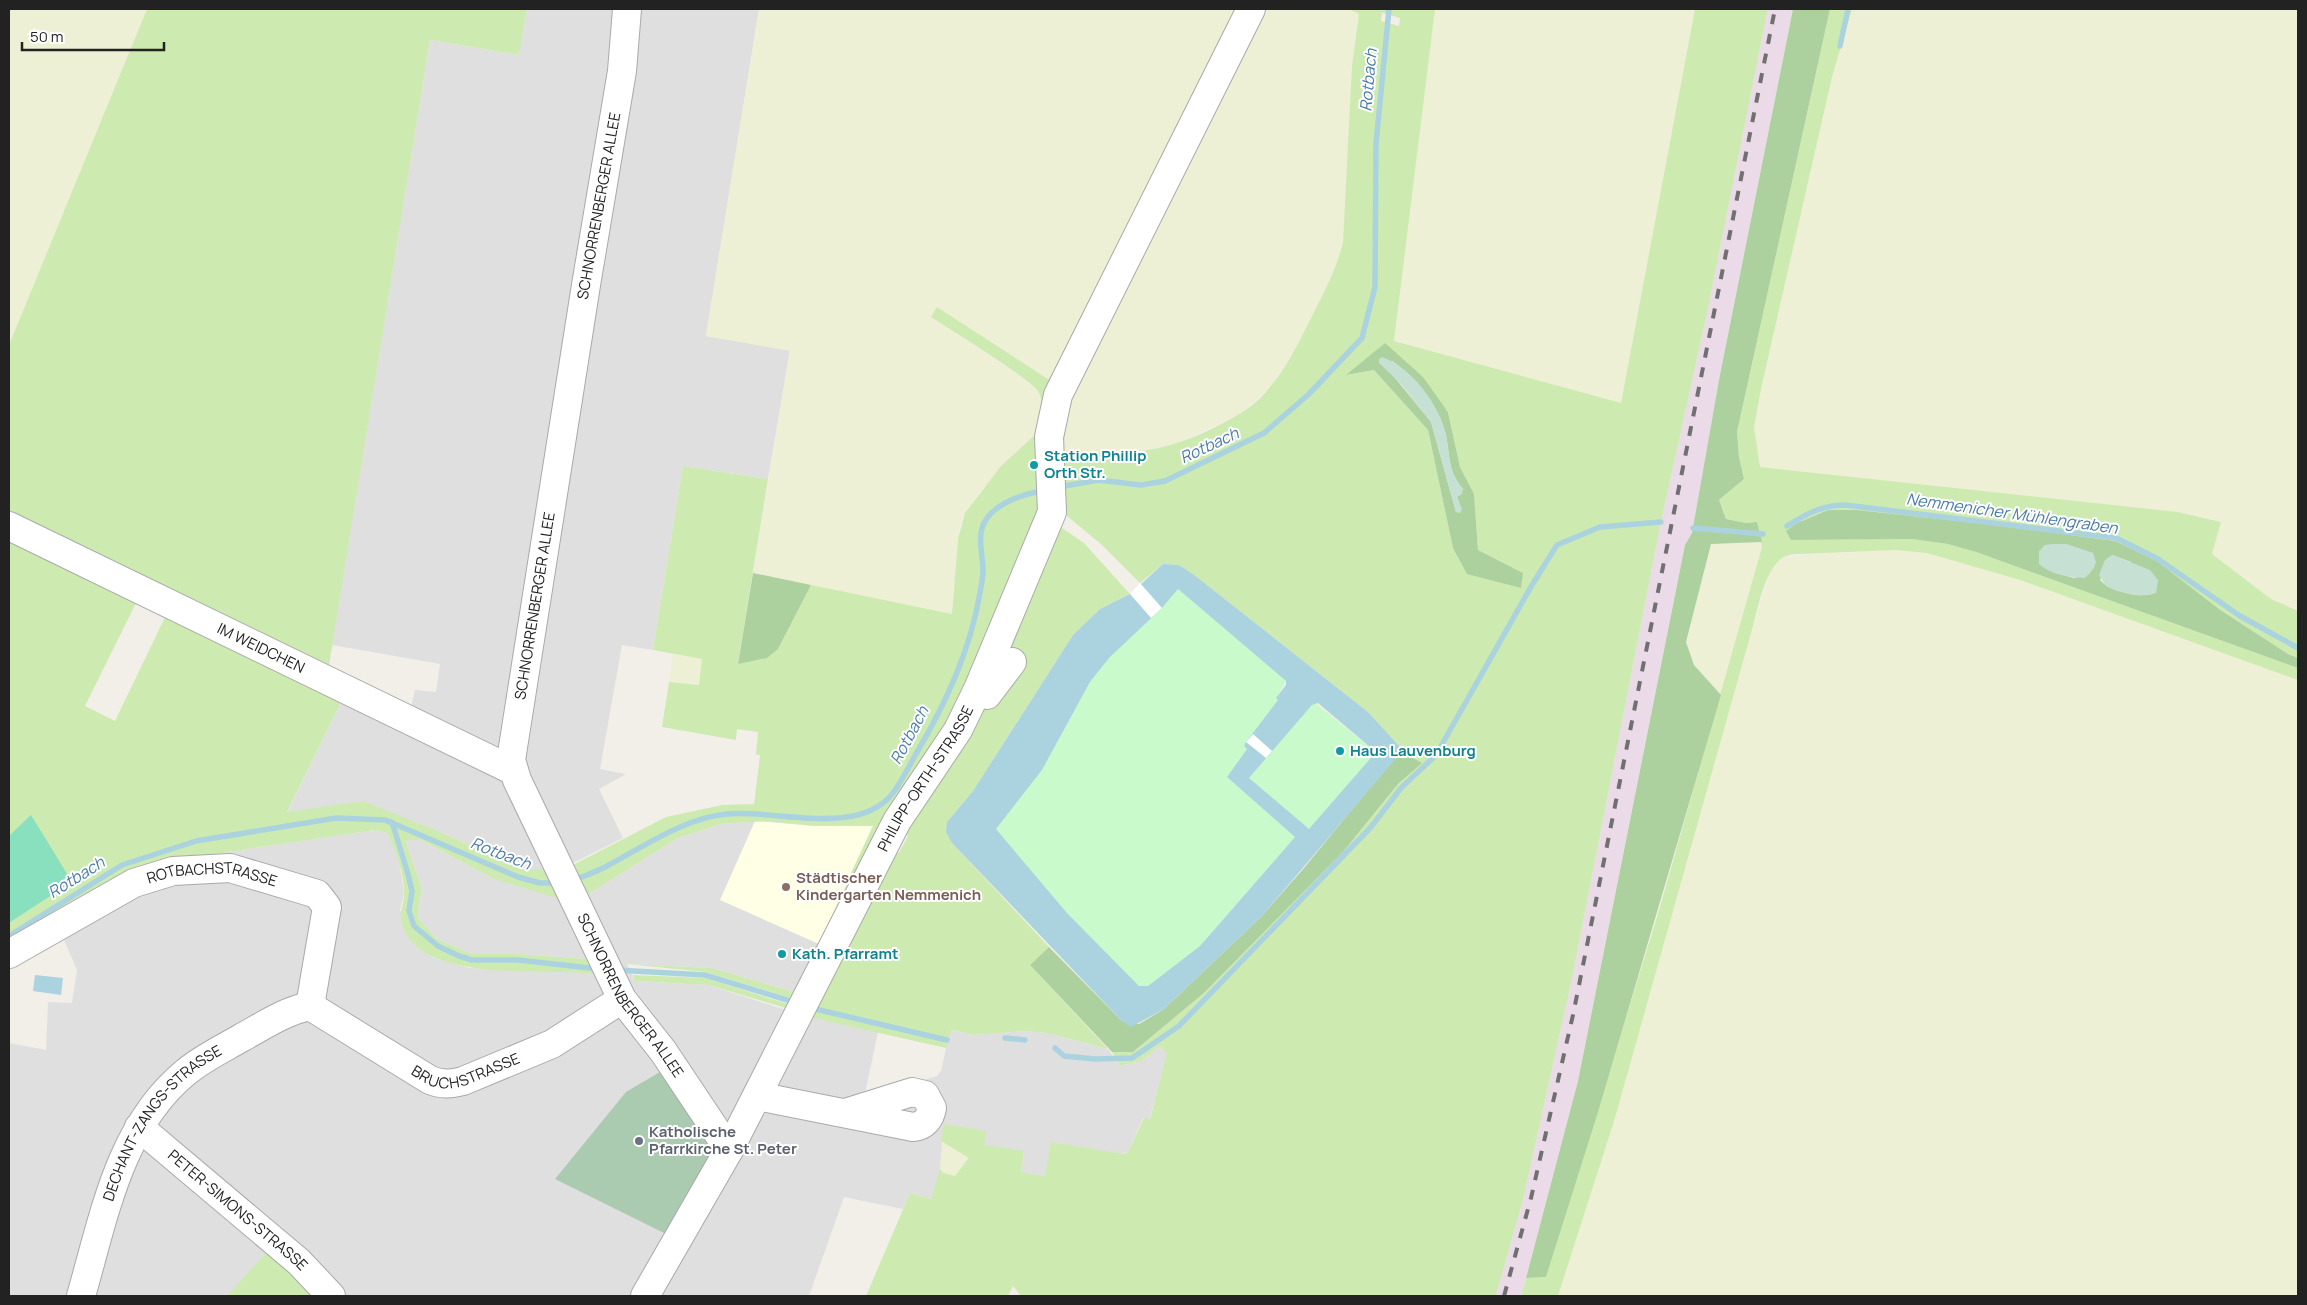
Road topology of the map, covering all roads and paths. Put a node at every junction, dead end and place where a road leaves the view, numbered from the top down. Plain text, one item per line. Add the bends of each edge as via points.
1 (627, 9) edge
2 (1251, 9) edge
3 (9, 526) edge
4 (1012, 662) dead end
5 (945, 750) junction
6 (514, 771) junction
7 (9, 954) edge
8 (613, 979) junction
9 (310, 1006) junction
10 (757, 1096) junction
11 (845, 1113) dead end
12 (139, 1127) junction
13 (729, 1150) junction
14 (81, 1296) edge
15 (331, 1296) edge
16 (645, 1296) edge

1 - 6 street, SCHNORRENBERGER ALLEE via 622,71 512,747
2 - 5 street, PHILIPP-ORTH-STRASSE via 1058,395 1050,424 1052,512 986,672 962,724
3 - 6 street, IM WEIDCHEN
4 - 5 street
5 - 10 street, PHILIPP-ORTH-STRASSE via 897,821
6 - 8 street, SCHNORRENBERGER ALLEE
7 - 9 street, ROTBACHSTRASSE via 146,878 172,871 230,868 317,894 327,907
8 - 9 street, BRUCHSTRASSE via 552,1044 463,1082 448,1084 430,1080
8 - 13 street, SCHNORRENBERGER ALLEE
9 - 12 street, DECHANT-ZANGS-STRASSE via 288,1012 194,1066 160,1098
10 - 11 street
10 - 13 street, PHILIPP-ORTH-STRASSE
12 - 14 street, DECHANT-ZANGS-STRASSE via 117,1174
12 - 15 street, PETER-SIMONS-STRASSE via 299,1262
13 - 16 street, PHILIPP-ORTH-STRASSE

